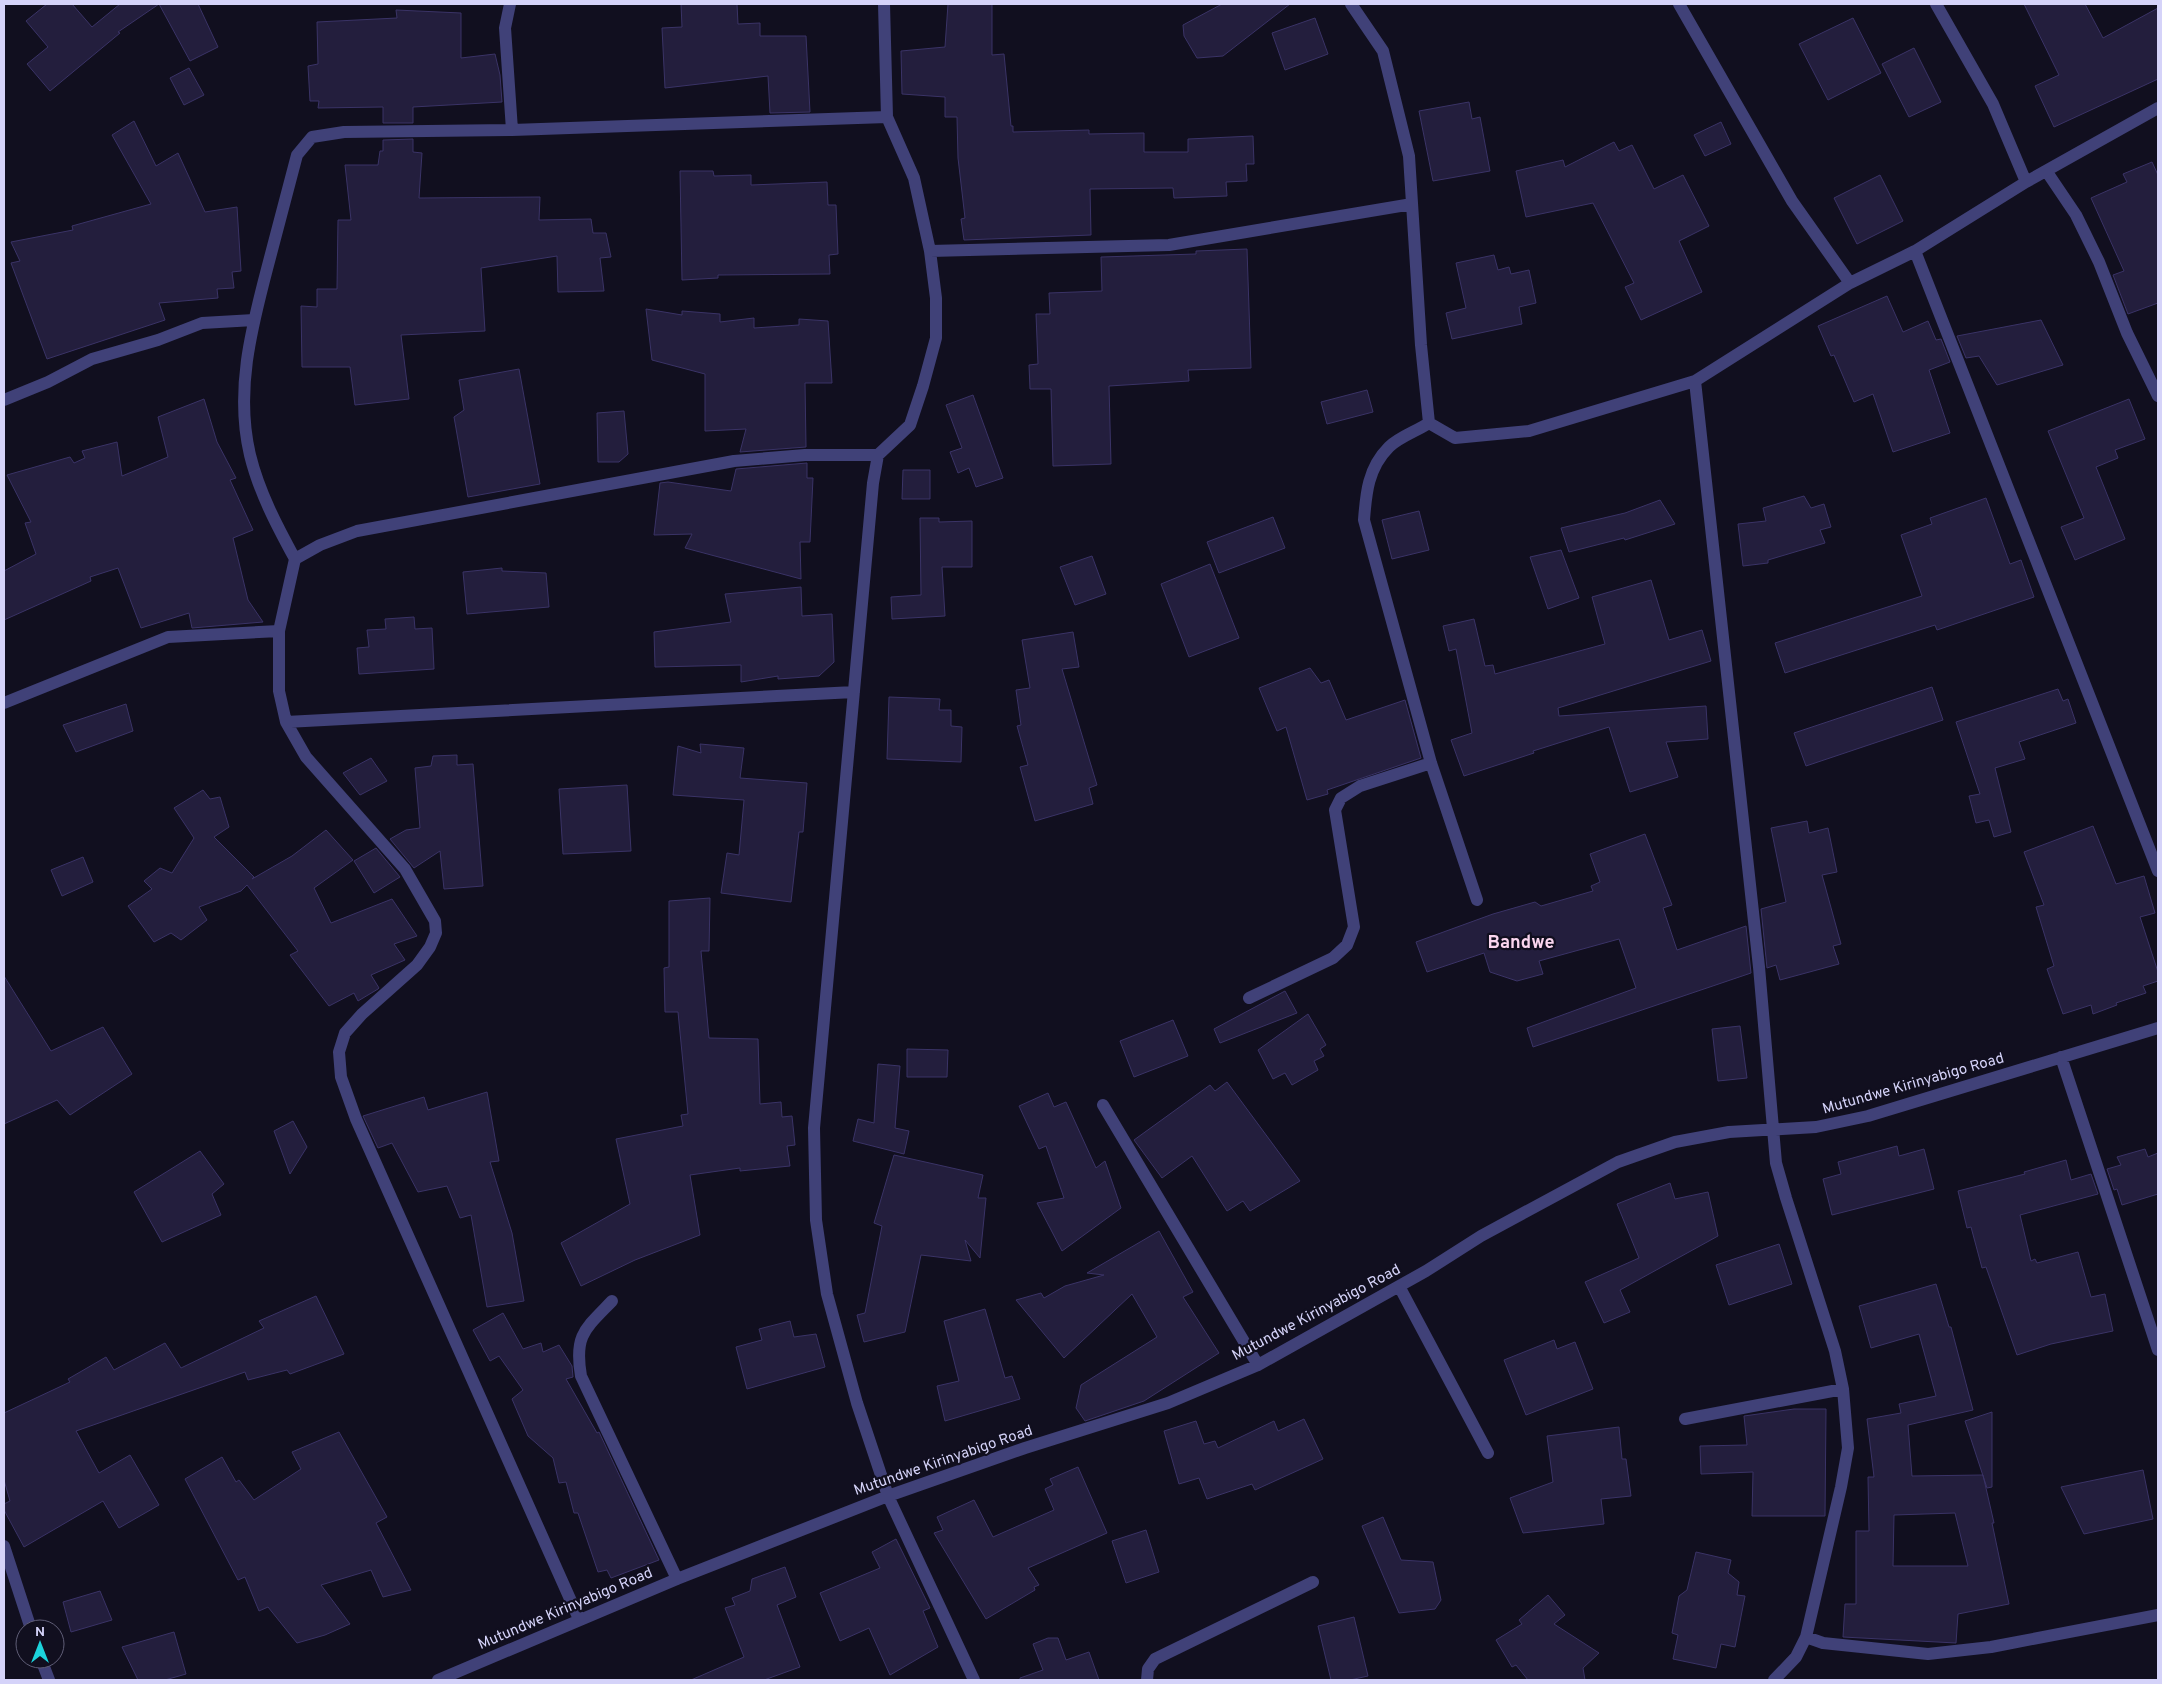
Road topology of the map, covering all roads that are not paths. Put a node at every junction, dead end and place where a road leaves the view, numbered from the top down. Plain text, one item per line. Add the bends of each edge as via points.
1 (510, 4) edge
2 (884, 4) edge
3 (1351, 4) edge
4 (1679, 4) edge
5 (1936, 4) edge
6 (2158, 108) edge
7 (887, 117) junction
8 (512, 130) junction
9 (2047, 172) junction
10 (2026, 182) junction
11 (1412, 204) junction
12 (930, 251) junction
13 (1915, 251) junction
14 (1850, 283) junction
15 (254, 320) junction
16 (1695, 381) junction
17 (2158, 396) edge
18 (4, 400) edge
19 (1430, 423) junction
20 (878, 455) junction
21 (295, 559) junction
22 (278, 631) junction
23 (854, 692) junction
24 (4, 703) edge
25 (286, 722) junction
26 (1431, 764) junction
27 (2158, 870) edge
28 (1477, 900) dead end
29 (1249, 998) dead end
30 (2158, 1028) edge
31 (2061, 1057) junction
32 (1103, 1105) dead end
33 (1773, 1130) junction
34 (1400, 1286) junction
35 (612, 1300) dead end
36 (2158, 1350) edge
37 (1258, 1365) junction
38 (1843, 1389) junction
39 (1684, 1419) dead end
40 (1488, 1453) dead end
41 (888, 1496) junction
42 (4, 1546) edge
43 (677, 1578) junction
44 (1313, 1582) dead end
45 (2158, 1615) edge
46 (28, 1619) edge
47 (579, 1619) junction
48 (1806, 1637) junction
49 (438, 1680) edge
50 (974, 1680) edge
51 (1147, 1680) edge
52 (1774, 1680) edge

1 - 8 street via 505,28
2 - 7 street
3 - 11 street via 1383,51 1409,156
4 - 14 street via 1792,201
5 - 10 street via 1993,104
6 - 9 street
7 - 8 street
7 - 12 street via 914,178
8 - 15 street via 344,132 312,137 297,155
9 - 10 street
9 - 17 street via 2076,215 2126,334
10 - 13 street
11 - 12 street via 1169,245
11 - 19 street via 1421,345
12 - 20 street via 936,298 934,346 910,425
13 - 14 street
13 - 27 street
14 - 16 street
15 - 18 street via 202,322 158,340 92,359
15 - 21 street via 246,362 244,410 250,455 271,514
16 - 19 street via 1529,432 1455,438
16 - 33 street via 1754,918
19 - 26 street via 1389,446 1373,467 1366,493 1364,520
20 - 21 street via 805,455 734,461 357,531
20 - 23 street
21 - 22 street
22 - 24 street via 168,636
22 - 25 street via 278,691
23 - 25 street
23 - 41 street via 814,1128 816,1220 827,1294 857,1403
25 - 47 street via 306,757 405,869 435,921 436,934 417,965 345,1033 339,1052 340,1076 360,1128
26 - 28 street
26 - 29 street via 1360,786 1341,798 1335,810 1354,927 1347,945 1333,958
30 - 31 street, Mutundwe Kirinyabigo Road
31 - 33 street, Mutundwe Kirinyabigo Road via 1868,1116 1816,1127
31 - 36 street
32 - 37 street
33 - 34 street, Mutundwe Kirinyabigo Road via 1729,1132 1674,1142 1618,1162 1481,1236
33 - 38 street via 1776,1163 1835,1351
34 - 37 street, Mutundwe Kirinyabigo Road
34 - 40 street
35 - 43 street via 584,1330 578,1356 581,1376
37 - 41 street, Mutundwe Kirinyabigo Road via 1168,1403
38 - 39 street
38 - 48 street via 1848,1448
41 - 43 street, Mutundwe Kirinyabigo Road
41 - 50 street
42 - 46 street
43 - 47 street, Mutundwe Kirinyabigo Road
44 - 51 street via 1155,1658 1148,1669
45 - 48 street via 1991,1647 1928,1654 1823,1643
47 - 49 street, Mutundwe Kirinyabigo Road
48 - 52 street via 1796,1657

